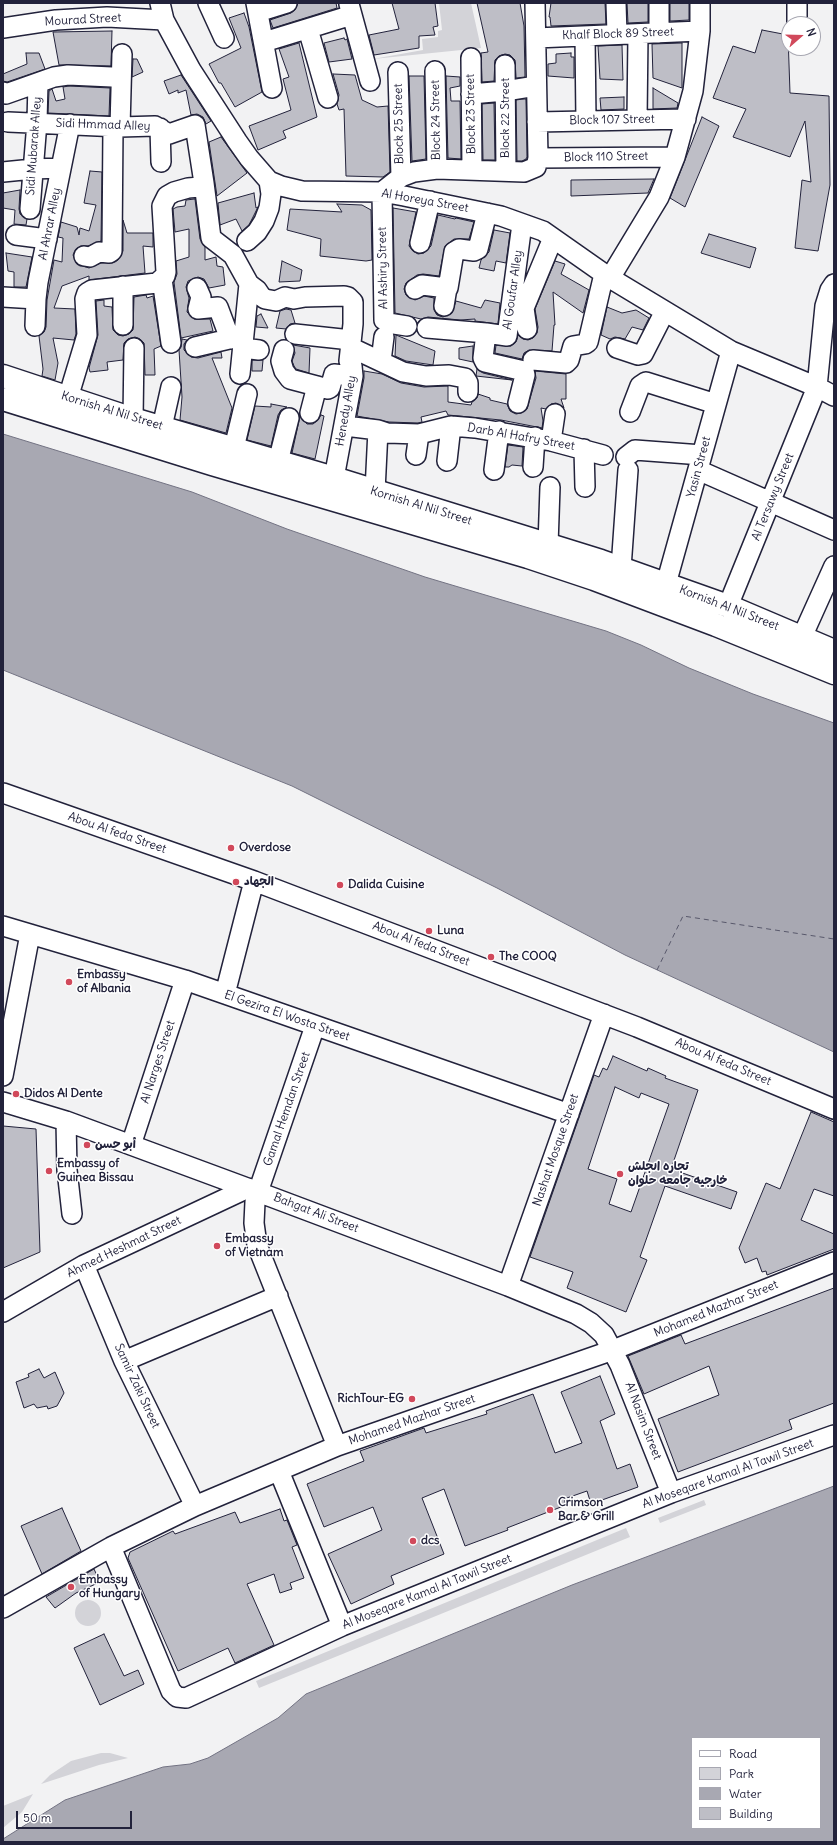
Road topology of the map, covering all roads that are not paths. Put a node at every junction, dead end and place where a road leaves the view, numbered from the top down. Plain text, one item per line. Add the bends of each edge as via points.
1 (208, 3) edge
2 (287, 3) edge
3 (535, 3) edge
4 (616, 3) edge
5 (659, 3) edge
6 (700, 3) edge
7 (797, 3) edge
8 (257, 8) edge
9 (350, 9) edge
10 (106, 10) edge
11 (54, 11) edge
12 (162, 12) edge
13 (797, 16) edge
14 (3, 28) edge
15 (308, 28) junction
16 (700, 31) junction
17 (659, 33) junction
18 (617, 34) junction
19 (638, 34) junction
20 (585, 36) junction
21 (224, 38) dead end
22 (536, 38) junction
23 (264, 42) junction
24 (122, 54) dead end
25 (471, 58) dead end
26 (505, 65) dead end
27 (434, 71) dead end
28 (398, 72) dead end
29 (112, 77) dead end
30 (370, 81) dead end
31 (38, 83) junction
32 (536, 86) junction
33 (272, 88) dead end
34 (3, 92) edge
35 (505, 92) junction
36 (471, 94) junction
37 (328, 98) dead end
38 (686, 119) junction
39 (637, 120) junction
40 (586, 121) junction
41 (8, 122) dead end
42 (37, 122) junction
43 (537, 122) junction
44 (70, 124) junction
45 (195, 125) joint
46 (117, 126) junction
47 (160, 128) junction
48 (675, 156) junction
49 (538, 161) junction
50 (160, 162) dead end
51 (61, 168) junction
52 (33, 169) junction
53 (437, 169) junction
54 (472, 170) junction
55 (506, 171) junction
56 (3, 172) edge
57 (400, 177) junction
58 (269, 180) junction
59 (204, 183) junction
60 (382, 192) junction
61 (430, 201) junction
62 (30, 209) dead end
63 (487, 213) junction
64 (522, 224) junction
65 (16, 235) dead end
66 (552, 238) junction
67 (47, 239) junction
68 (247, 241) dead end
69 (420, 243) dead end
70 (84, 256) dead end
71 (607, 276) junction
72 (162, 280) junction
73 (249, 284) junction
74 (834, 284) edge
75 (124, 286) junction
76 (196, 288) dead end
77 (415, 289) dead end
78 (3, 297) edge
79 (36, 299) junction
80 (664, 311) junction
81 (123, 325) dead end
82 (35, 326) dead end
83 (407, 326) dead end
84 (427, 328) dead end
85 (474, 329) junction
86 (527, 329) dead end
87 (295, 334) dead end
88 (828, 335) edge
89 (384, 336) dead end
90 (171, 343) dead end
91 (244, 343) junction
92 (351, 344) junction
93 (195, 347) dead end
94 (134, 348) dead end
95 (617, 348) dead end
96 (284, 350) dead end
97 (731, 351) junction
98 (533, 360) dead end
99 (381, 361) junction
100 (240, 374) dead end
101 (3, 376) edge
102 (353, 376) junction
103 (317, 386) junction
104 (171, 387) dead end
105 (817, 387) junction
106 (468, 392) dead end
107 (247, 394) dead end
108 (834, 396) edge
109 (3, 398) edge
110 (68, 398) junction
111 (518, 403) dead end
112 (716, 404) junction
113 (630, 412) dead end
114 (310, 413) dead end
115 (555, 414) dead end
116 (289, 418) dead end
117 (133, 419) junction
118 (345, 426) junction
119 (451, 426) junction
120 (162, 427) junction
121 (378, 430) junction
122 (499, 431) junction
123 (419, 434) junction
124 (543, 439) junction
125 (234, 448) junction
126 (584, 449) junction
127 (416, 455) dead end
128 (603, 455) dead end
129 (447, 461) dead end
130 (278, 462) junction
131 (700, 463) junction
132 (533, 467) dead end
133 (494, 470) dead end
134 (334, 478) junction
135 (550, 487) dead end
136 (585, 487) dead end
137 (375, 491) junction
138 (770, 502) junction
139 (834, 530) edge
140 (548, 545) junction
141 (834, 566) edge
142 (620, 568) junction
143 (666, 584) junction
144 (728, 606) junction
145 (802, 638) junction
146 (834, 651) edge
147 (834, 673) edge
148 (3, 793) edge
149 (254, 881) junction
150 (3, 926) edge
151 (30, 934) junction
152 (185, 980) junction
153 (225, 994) junction
154 (604, 1014) junction
155 (315, 1026) junction
156 (3, 1076) edge
157 (3, 1102) edge
158 (834, 1109) edge
159 (569, 1114) junction
160 (66, 1121) junction
161 (131, 1145) junction
162 (253, 1190) junction
163 (72, 1214) dead end
164 (834, 1262) edge
165 (84, 1265) junction
166 (508, 1286) junction
167 (278, 1296) junction
168 (3, 1312) edge
169 (613, 1350) junction
170 (124, 1361) junction
171 (834, 1435) edge
172 (337, 1446) junction
173 (279, 1470) junction
174 (671, 1494) junction
175 (195, 1506) junction
176 (111, 1547) junction
177 (3, 1608) edge
178 (342, 1626) junction

1 - 21 street
2 - 8 street
3 - 22 street
4 - 18 street
5 - 17 street
6 - 16 street
7 - 13 street
8 - 23 street
9 - 15 street
9 - 30 street
10 - 11 street, Mourad Street
10 - 12 street, Mourad Street
11 - 14 street, Mourad Street
12 - 58 street, Al Horeya Street via 192,70 237,141
15 - 23 street
15 - 37 street
16 - 17 street, Khalf Block 89 Street
16 - 38 street via 693,91
17 - 19 street, Khalf Block 89 Street
18 - 19 street, Khalf Block 89 Street
18 - 20 street, Khalf Block 89 Street
19 - 39 street
20 - 22 street, Khalf Block 89 Street
20 - 40 street
22 - 32 street
23 - 33 street
24 - 46 street
25 - 36 street, Block 23 Street
26 - 35 street, Block 22 Street
27 - 53 street, Block 24 Street
28 - 57 street, Block 25 Street
29 - 31 street, Sidi Mubarak Alley via 68,75
31 - 34 street, Sidi Mubarak Alley via 6,94
31 - 42 street, Sidi Mubarak Alley
32 - 35 street
32 - 43 street
35 - 36 street
35 - 55 street, Block 22 Street
36 - 54 street, Block 23 Street
38 - 39 street, Block 107 Street
38 - 48 street
39 - 40 street, Block 107 Street
40 - 43 street, Block 107 Street
41 - 42 street, Sidi Hmmad Alley
42 - 44 street, Sidi Hmmad Alley
42 - 52 street, Sidi Mubarak Alley
43 - 49 street
44 - 46 street, Sidi Hmmad Alley
44 - 51 street, Al Ahrar Alley
45 - 47 street, Sidi Hmmad Alley via 173,134
45 - 59 street, Henedy Alley
46 - 47 street, Sidi Hmmad Alley
46 - 70 street via 112,251 99,252 90,257
47 - 50 street
48 - 49 street, Block 110 Street
48 - 71 street via 659,197
49 - 55 street via 536,167 524,172
51 - 52 street
51 - 67 street, Al Ahrar Alley
52 - 56 street
52 - 62 street, Sidi Mubarak Alley
53 - 54 street
53 - 57 street
54 - 55 street
57 - 60 street
58 - 60 street, Al Horeya Street via 302,191
58 - 68 street via 269,208 260,226
59 - 72 street via 200,187 174,192 167,196 162,206 166,272
59 - 73 street, Henedy Alley via 212,238 233,255
60 - 61 street, Al Horeya Street
60 - 83 street, Al Ashiry Street via 384,320
61 - 63 street, Al Horeya Street
61 - 69 street
63 - 64 street, Al Horeya Street
63 - 77 street via 478,249 459,249 454,252 446,297 422,285
64 - 66 street, Al Horeya Street via 543,231
64 - 85 street, Al Goufar Alley via 507,336
65 - 67 street
66 - 71 street, Al Horeya Street
66 - 86 street via 524,308
67 - 79 street, Al Ahrar Alley
71 - 80 street, Al Horeya Street
71 - 98 street via 588,342 574,346 566,363
72 - 75 street via 157,283
72 - 90 street
73 - 91 street
73 - 92 street, Henedy Alley via 265,299 276,301 285,297 294,299 305,296 359,298 353,302
74 - 88 street, Al Tersawy Street via 825,306
75 - 81 street
75 - 110 street via 92,290 86,296 87,335
76 - 91 street via 201,298 198,310 218,306
78 - 79 street
79 - 82 street, Al Ahrar Alley
80 - 95 street via 643,354 638,355
80 - 97 street, Al Horeya Street
84 - 85 street, Al Goufar Alley
85 - 111 street, Al Goufar Alley via 485,362 524,371
87 - 92 street
88 - 105 street, Al Tersawy Street
89 - 99 street
91 - 93 street
91 - 100 street
92 - 99 street
92 - 102 street, Henedy Alley via 349,361
94 - 117 street
96 - 103 street via 281,361 286,375 290,379
97 - 105 street, Al Horeya Street
97 - 112 street, Yasin Street
99 - 106 street via 403,372 465,378
101 - 110 main road, Kornish Al Nil Street
102 - 103 street via 334,374 329,389
102 - 118 street, Henedy Alley
103 - 114 street
104 - 120 street
105 - 108 street, Al Horeya Street
105 - 138 street, Al Tersawy Street
107 - 125 street
109 - 147 main road, Kornish Al Nil Street via 212,464 535,559 709,622
110 - 117 main road, Kornish Al Nil Street
112 - 113 street via 646,382 640,386
112 - 131 street, Yasin Street
115 - 124 street
116 - 130 street
117 - 120 main road, Kornish Al Nil Street
118 - 121 street, Darb Al Hafry Street
118 - 134 street, Henedy Alley
119 - 122 street, Darb Al Hafry Street
119 - 123 street, Darb Al Hafry Street
119 - 129 street
120 - 125 main road, Kornish Al Nil Street
121 - 123 street, Darb Al Hafry Street via 387,433
121 - 137 street
122 - 124 street, Darb Al Hafry Street
122 - 133 street
123 - 127 street
124 - 126 street, Darb Al Hafry Street
124 - 132 street
125 - 130 main road, Kornish Al Nil Street
126 - 128 street, Darb Al Hafry Street
126 - 136 street
130 - 134 main road, Kornish Al Nil Street
131 - 138 street
131 - 142 street via 635,450 627,464
131 - 143 street, Yasin Street
134 - 137 main road, Kornish Al Nil Street
135 - 140 street
137 - 140 main road, Kornish Al Nil Street
138 - 139 street
138 - 144 street, Al Tersawy Street
140 - 142 main road, Kornish Al Nil Street
141 - 145 street
142 - 143 main road, Kornish Al Nil Street
143 - 144 main road, Kornish Al Nil Street
144 - 145 main road, Kornish Al Nil Street
145 - 146 main road, Kornish Al Nil Street
148 - 149 street, Abou Al feda Street
149 - 153 street
149 - 154 street, Abou Al feda Street
150 - 151 street, El Gezira El Wosta Street
151 - 152 street, El Gezira El Wosta Street
151 - 156 street
152 - 153 street, El Gezira El Wosta Street
152 - 161 street, Al Narges Street
153 - 155 street, El Gezira El Wosta Street
154 - 158 street, Abou Al feda Street
154 - 159 street, Nashat Mosque Street
155 - 159 street, El Gezira El Wosta Street
155 - 162 street, Gamal Hemdan Street
157 - 160 street, Bahgat Ali Street
159 - 166 street, Nashat Mosque Street
160 - 161 street, Bahgat Ali Street
160 - 163 street via 67,1170
161 - 162 street, Bahgat Ali Street
162 - 165 street, Ahmed Heshmat Street
162 - 166 street, Bahgat Ali Street
162 - 167 street, Gamal Hemdan Street via 257,1245
164 - 169 street, Mohamed Mazhar Street
165 - 168 street, Ahmed Heshmat Street
165 - 170 street, Samir Zaki Street
166 - 169 street, Bahgat Ali Street via 576,1314 591,1323 604,1335
167 - 170 street
167 - 172 street, Gamal Hemdan Street
169 - 172 street, Mohamed Mazhar Street
169 - 174 street, Al Nasim Street
170 - 175 street, Samir Zaki Street
171 - 174 street, Al Moseqare Kamal Al Tawil Street
172 - 173 street, Mohamed Mazhar Street
173 - 175 street, Mohamed Mazhar Street
173 - 178 street
174 - 178 street, Al Moseqare Kamal Al Tawil Street
175 - 176 street, Mohamed Mazhar Street
176 - 177 street, Mohamed Mazhar Street
176 - 178 street, Al Moseqare Kamal Al Tawil Street via 171,1691 177,1697 186,1698

